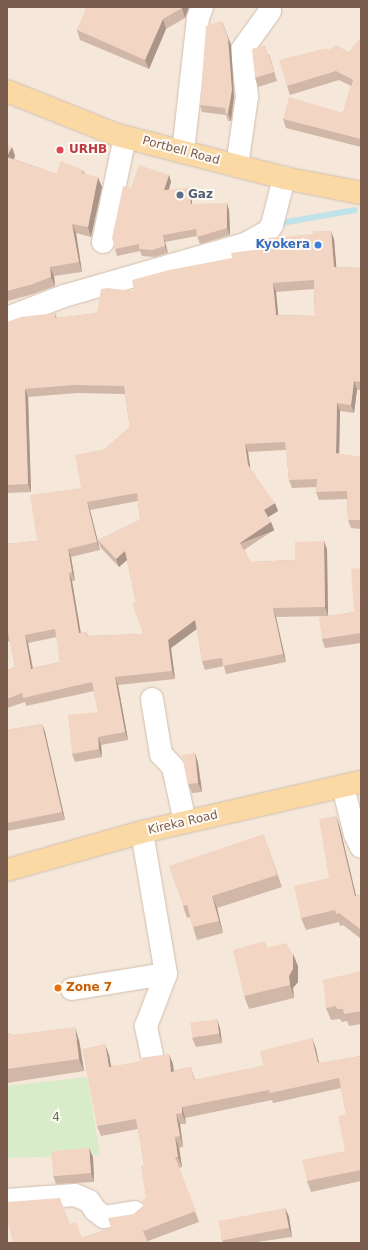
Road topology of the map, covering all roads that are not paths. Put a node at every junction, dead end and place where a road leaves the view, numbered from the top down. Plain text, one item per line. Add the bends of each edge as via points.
1 (202, 7) edge
2 (270, 11) dead end
3 (7, 91) edge
4 (126, 137) junction
5 (184, 152) junction
6 (236, 166) junction
7 (284, 178) junction
8 (361, 193) edge
9 (103, 242) dead end
10 (7, 318) edge
11 (152, 699) dead end
12 (352, 784) edge
13 (185, 822) junction
14 (142, 832) junction
15 (361, 847) edge
16 (7, 870) edge
17 (166, 974) junction
18 (72, 989) dead end
19 (152, 1055) edge
20 (7, 1200) edge
21 (135, 1212) edge

1 - 5 street via 198,18
2 - 6 street via 242,50 248,97
3 - 4 main road, Portbell Road
4 - 5 main road, Portbell Road
4 - 9 street
5 - 6 main road, Portbell Road
6 - 7 main road, Portbell Road
7 - 8 main road, Portbell Road
7 - 10 street via 272,225 268,231 245,244 64,296
11 - 13 street via 161,754 173,767
12 - 13 main road, Kireka Road
12 - 15 street via 354,834
13 - 14 main road, Kireka Road
14 - 16 main road, Kireka Road
14 - 17 street
17 - 18 street
17 - 19 street via 146,1026
20 - 21 street via 75,1195 89,1201 104,1217

